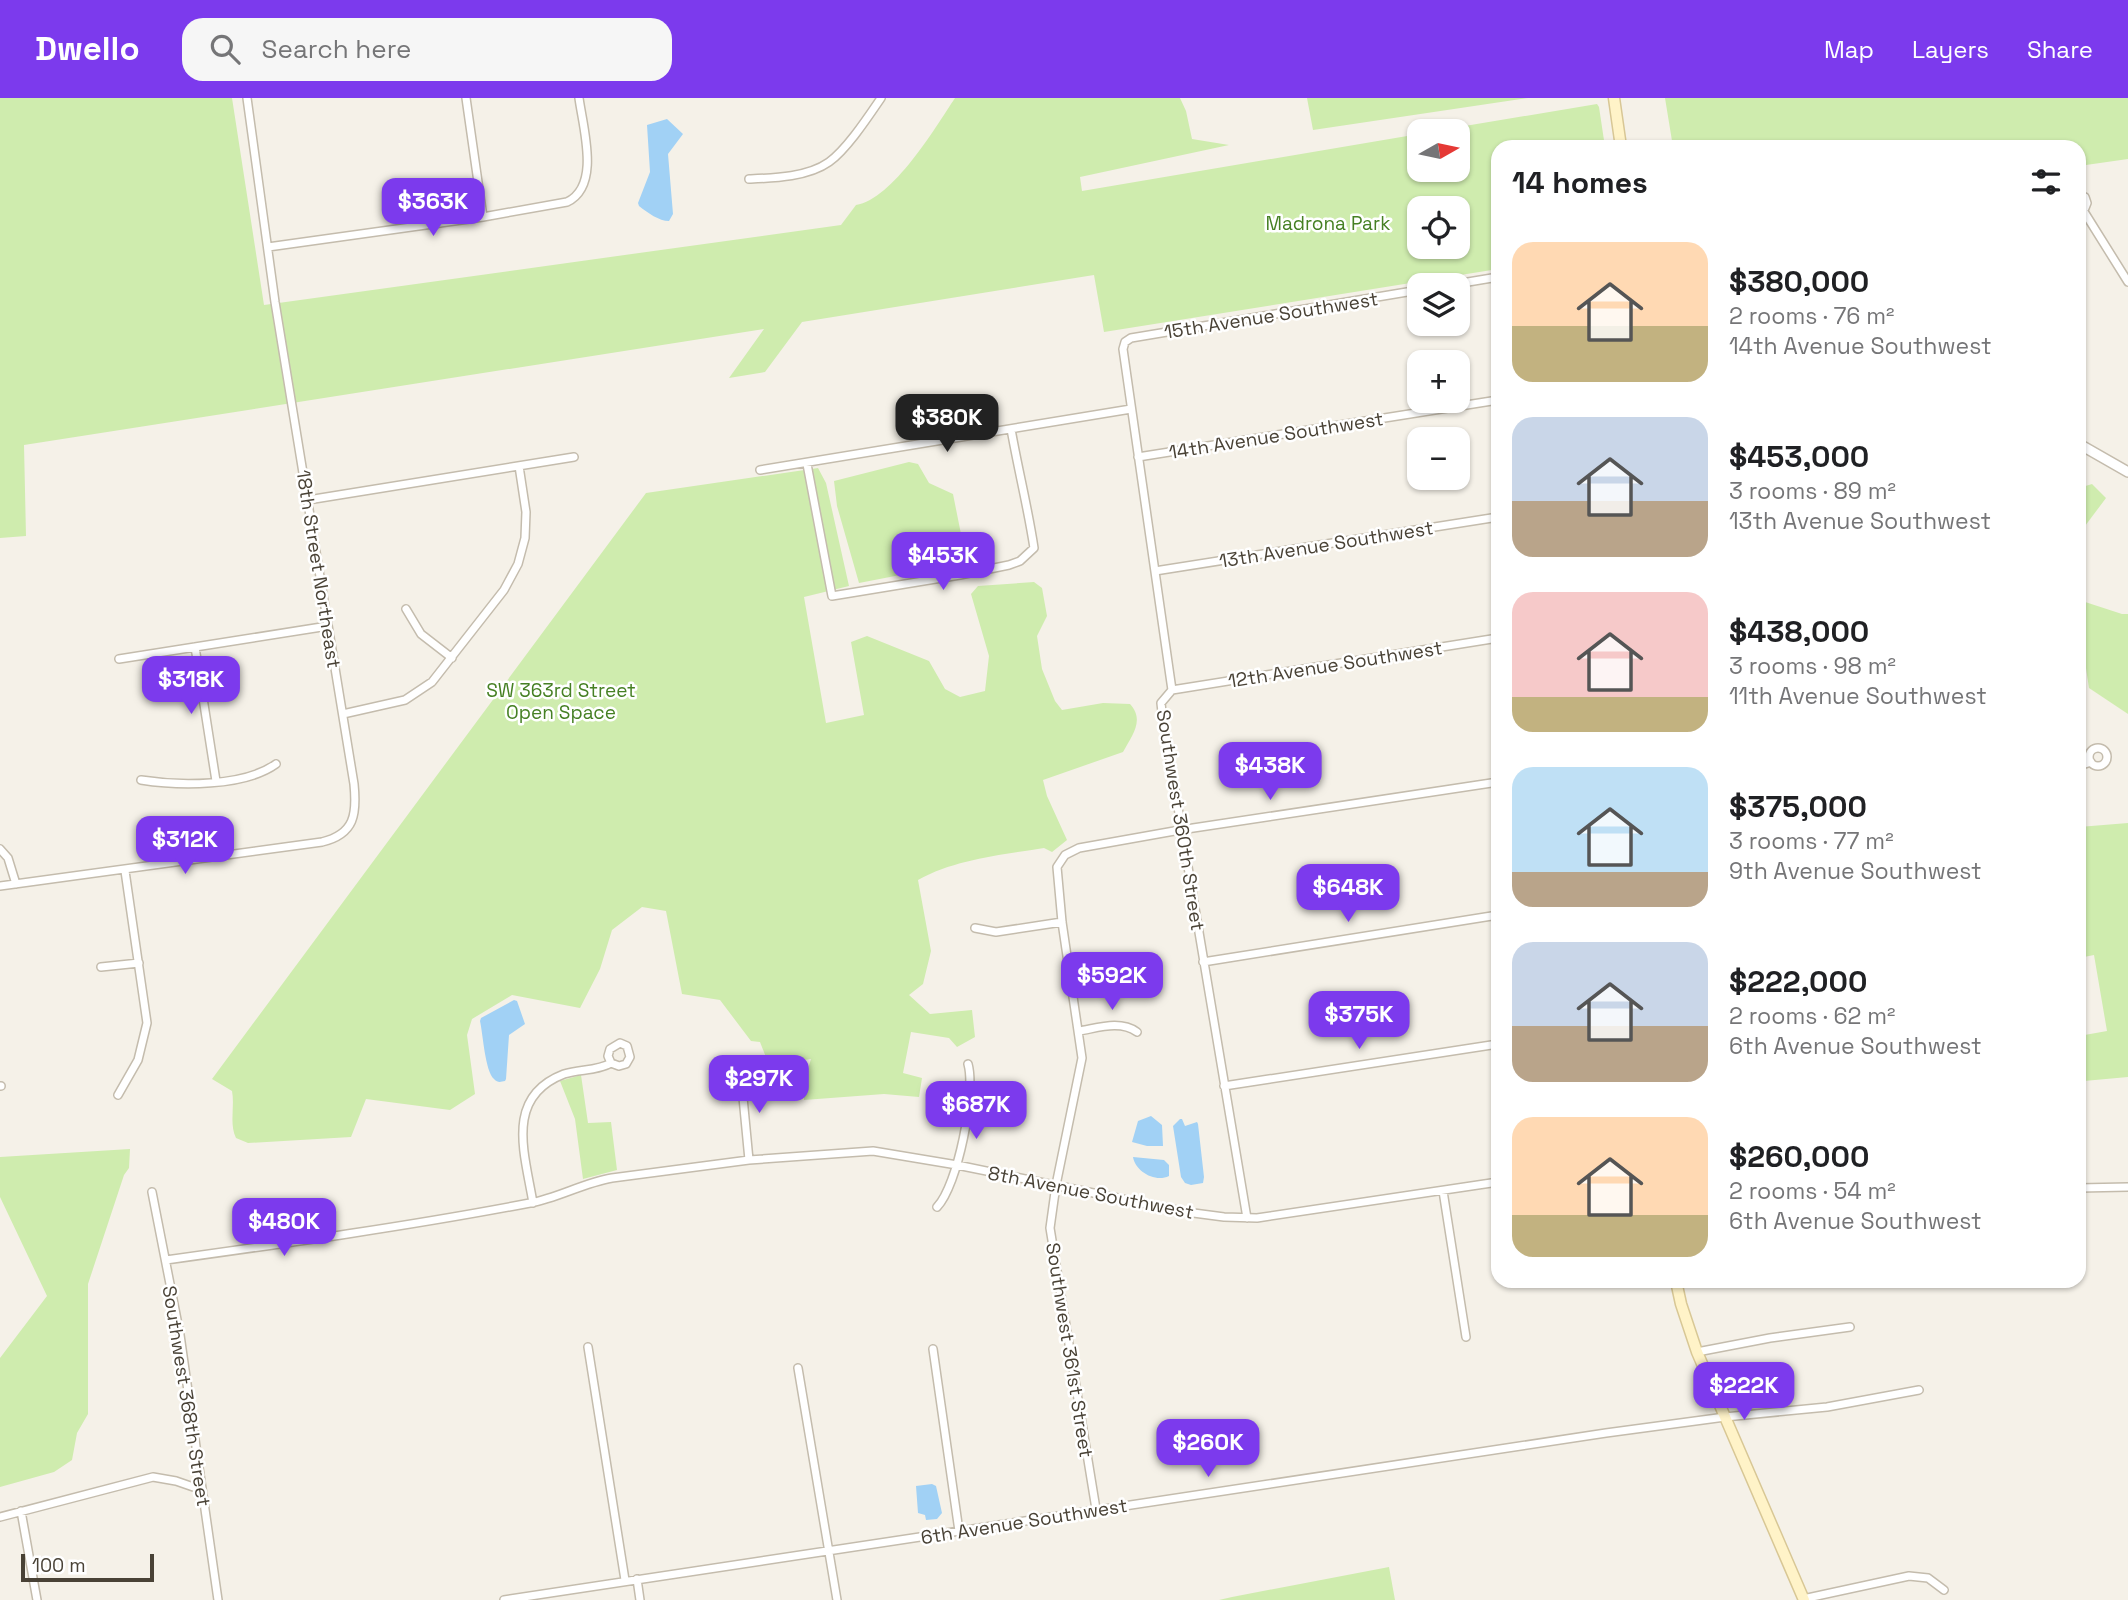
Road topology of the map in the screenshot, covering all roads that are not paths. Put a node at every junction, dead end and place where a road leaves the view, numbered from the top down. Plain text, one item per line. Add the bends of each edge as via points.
1 (247, 98) edge
2 (466, 98) edge
3 (579, 98) edge
4 (881, 98) edge
5 (1614, 98) edge
6 (1620, 140) edge
7 (749, 179) dead end
8 (482, 217) junction
9 (2086, 218) edge
10 (268, 247) junction
11 (1491, 278) edge
12 (1470, 282) edge
13 (2128, 282) edge
14 (1407, 292) edge
15 (1125, 342) joint
16 (1491, 401) edge
17 (1131, 409) junction
18 (1011, 429) junction
19 (2086, 448) edge
20 (574, 457) dead end
21 (1138, 457) junction
22 (807, 464) junction
23 (519, 466) junction
24 (760, 470) dead end
25 (2128, 472) edge
26 (308, 500) junction
27 (1491, 518) edge
28 (1154, 571) junction
29 (406, 609) dead end
30 (328, 626) junction
31 (1491, 639) edge
32 (195, 647) junction
33 (452, 658) junction
34 (119, 659) dead end
35 (1172, 690) junction
36 (343, 714) junction
37 (2091, 762) dead end
38 (276, 764) dead end
39 (2086, 764) edge
40 (141, 780) dead end
41 (216, 781) junction
42 (1491, 783) edge
43 (1180, 830) junction
44 (0, 849) edge
45 (125, 871) junction
46 (16, 884) junction
47 (0, 886) edge
48 (1491, 916) edge
49 (1062, 922) junction
50 (975, 928) dead end
51 (1203, 962) junction
52 (139, 963) junction
53 (101, 967) dead end
54 (1079, 1031) junction
55 (1137, 1031) dead end
56 (1491, 1045) edge
57 (611, 1063) dead end
58 (968, 1064) dead end
59 (749, 1067) dead end
60 (1224, 1086) junction
61 (118, 1095) dead end
62 (749, 1160) junction
63 (957, 1165) junction
64 (1491, 1183) edge
65 (1056, 1185) junction
66 (2128, 1187) edge
67 (2086, 1188) edge
68 (1443, 1191) junction
69 (152, 1192) dead end
70 (533, 1203) junction
71 (937, 1207) dead end
72 (1247, 1218) junction
73 (166, 1260) junction
74 (1678, 1288) edge
75 (1850, 1327) dead end
76 (1466, 1337) dead end
77 (588, 1347) dead end
78 (933, 1349) dead end
79 (1697, 1352) junction
80 (797, 1368) dead end
81 (1919, 1390) dead end
82 (1726, 1417) junction
83 (202, 1490) junction
84 (1096, 1509) junction
85 (21, 1511) junction
86 (0, 1517) edge
87 (959, 1531) junction
88 (829, 1550) junction
89 (637, 1578) junction
90 (625, 1580) junction
91 (1944, 1590) dead end
92 (37, 1600) edge
93 (218, 1600) edge
94 (504, 1600) edge
95 (640, 1600) edge
96 (837, 1600) edge
97 (1804, 1600) edge

1 - 10 street, 18th Street Northeast
2 - 8 street
3 - 8 street via 588,170 584,186 573,200
4 - 7 street via 831,161 804,172
5 - 6 main road
8 - 10 street
9 - 13 street
10 - 26 street, 18th Street Northeast
11 - 12 street
14 - 15 street, 15th Avenue Southwest
15 - 17 street, Southwest 360th Street
16 - 21 street, 14th Avenue Southwest
17 - 18 street
17 - 21 street, Southwest 360th Street
18 - 22 street
18 - 22 street via 1034,548 1020,561 960,575 832,596
19 - 25 street
20 - 23 street
21 - 28 street, Southwest 360th Street
22 - 24 street
23 - 26 street
23 - 33 street via 526,512 518,564
26 - 30 street, 18th Street Northeast
27 - 28 street, 13th Avenue Southwest
28 - 35 street, Southwest 360th Street
29 - 33 street via 421,634
30 - 32 street
30 - 36 street, 18th Street Northeast
31 - 35 street, 12th Avenue Southwest
32 - 34 street
32 - 41 street
33 - 36 street via 432,682 405,700
35 - 43 street, Southwest 360th Street via 1161,703
36 - 45 street, 18th Street Northeast via 355,810 350,825 338,837
37 - 39 street
38 - 41 street via 265,772
40 - 41 street
42 - 43 street
43 - 49 street, Southwest 361st Street via 1070,850 1057,867
43 - 51 street, Southwest 360th Street
44 - 46 street
45 - 46 street
45 - 52 street
46 - 47 street
48 - 51 street
49 - 50 street via 996,932
49 - 54 street, Southwest 361st Street
51 - 60 street, Southwest 360th Street
52 - 53 street
52 - 61 street via 146,1033 138,1060
54 - 55 street via 1120,1025
54 - 65 street, Southwest 361st Street via 1081,1070
56 - 60 street
57 - 70 street via 556,1077 529,1100 523,1134
58 - 63 street via 971,1087
59 - 62 street via 742,1087
60 - 72 street, Southwest 360th Street
62 - 63 street, 8th Avenue Southwest via 873,1152
62 - 70 street, 8th Avenue Southwest via 595,1181
63 - 65 street, 8th Avenue Southwest
63 - 71 street
64 - 68 street, 8th Avenue Southwest
65 - 72 street, 8th Avenue Southwest via 1186,1212
65 - 84 street, Southwest 361st Street via 1051,1243
66 - 67 street
68 - 72 street, 8th Avenue Southwest
68 - 76 street
69 - 73 street, Southwest 368th Street
70 - 73 street, 8th Avenue Southwest
73 - 83 street, Southwest 368th Street
74 - 79 main road
75 - 79 street
77 - 90 street
78 - 87 street
79 - 82 main road
80 - 88 street
81 - 82 street, 6th Avenue Southwest via 1827,1407
82 - 84 street, 6th Avenue Southwest
82 - 97 main road
83 - 85 street via 153,1477
83 - 93 street, Southwest 368th Street
84 - 87 street, 6th Avenue Southwest
85 - 86 street
85 - 92 street
87 - 88 street, 6th Avenue Southwest
88 - 89 street, 6th Avenue Southwest
88 - 96 street
89 - 90 street, 6th Avenue Southwest
89 - 95 street
90 - 94 street, 6th Avenue Southwest
91 - 97 street via 1928,1578 1909,1576

